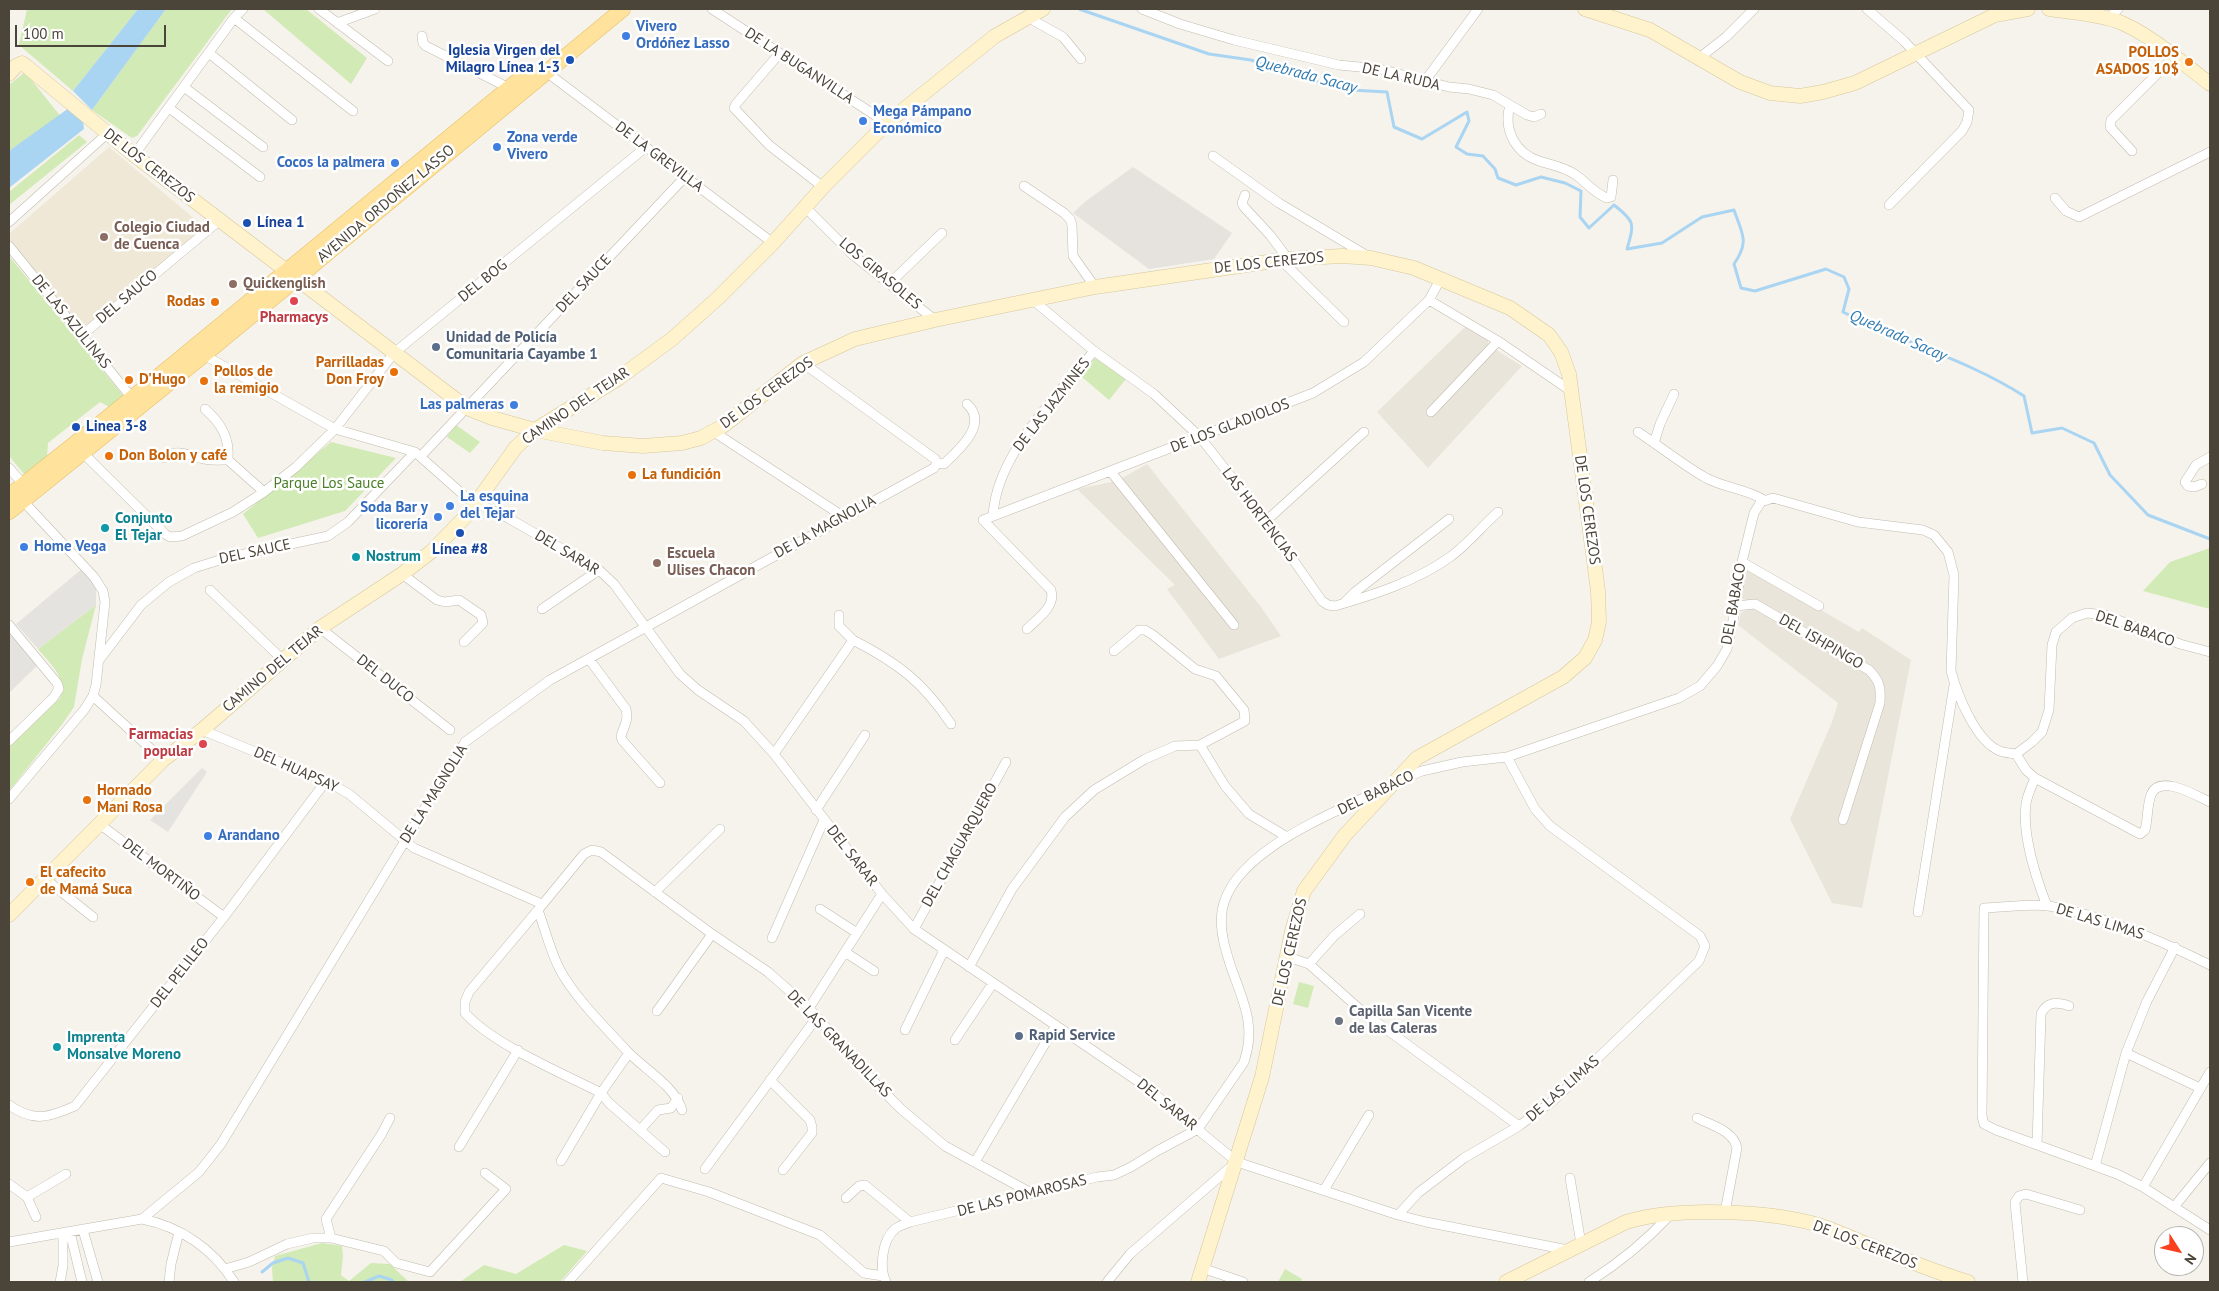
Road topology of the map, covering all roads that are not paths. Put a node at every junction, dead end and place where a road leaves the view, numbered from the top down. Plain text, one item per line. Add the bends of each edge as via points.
1 (243, 9) edge
2 (319, 9) edge
3 (375, 9) edge
4 (606, 9) edge
5 (623, 9) edge
6 (712, 9) edge
7 (1142, 9) edge
8 (1478, 9) edge
9 (1585, 9) edge
10 (1754, 9) edge
11 (1867, 9) edge
12 (2028, 9) edge
13 (2049, 9) edge
14 (2069, 10) edge
15 (1036, 13) edge
16 (2113, 13) edge
17 (234, 18) junction
18 (337, 22) junction
19 (422, 36) dead end
20 (209, 53) junction
21 (1915, 53) junction
22 (779, 54) junction
23 (2174, 57) junction
24 (1081, 59) dead end
25 (1698, 59) junction
26 (388, 60) dead end
27 (546, 71) junction
28 (9, 74) edge
29 (1425, 82) junction
30 (2210, 84) edge
31 (184, 87) junction
32 (509, 88) junction
33 (1510, 105) junction
34 (168, 108) junction
35 (353, 111) dead end
36 (1541, 114) dead end
37 (292, 120) dead end
38 (887, 123) junction
39 (102, 130) junction
40 (263, 147) dead end
41 (646, 147) junction
42 (2132, 151) dead end
43 (2210, 152) edge
44 (134, 155) junction
45 (1213, 156) dead end
46 (260, 177) dead end
47 (685, 177) junction
48 (1613, 180) dead end
49 (1024, 186) dead end
50 (823, 187) junction
51 (1245, 195) dead end
52 (2055, 198) dead end
53 (1889, 205) dead end
54 (805, 207) junction
55 (220, 220) junction
56 (9, 222) edge
57 (942, 233) dead end
58 (773, 243) junction
59 (9, 246) edge
60 (1371, 258) junction
61 (1284, 259) junction
62 (291, 275) junction
63 (1440, 278) junction
64 (890, 282) junction
65 (1095, 287) junction
66 (1429, 300) junction
67 (1034, 301) junction
68 (935, 320) junction
69 (1344, 322) dead end
70 (81, 336) junction
71 (1498, 341) junction
72 (1094, 350) junction
73 (394, 353) junction
74 (204, 355) junction
75 (803, 363) junction
76 (1571, 391) junction
77 (1674, 394) dead end
78 (132, 398) junction
79 (967, 404) dead end
80 (467, 408) junction
81 (204, 409) dead end
82 (1431, 412) dead end
83 (335, 429) junction
84 (535, 430) junction
85 (714, 432) junction
86 (1364, 432) dead end
87 (1638, 432) dead end
88 (1200, 437) junction
89 (1654, 443) junction
90 (83, 453) junction
91 (418, 454) junction
92 (2210, 457) edge
93 (164, 458) dead end
94 (228, 460) junction
95 (936, 463) junction
96 (9, 468) edge
97 (1110, 472) junction
98 (23, 484) junction
99 (2202, 484) dead end
100 (264, 492) junction
101 (16, 498) edge
102 (1764, 500) junction
103 (476, 503) junction
104 (9, 512) edge
105 (1498, 512) dead end
106 (993, 516) junction
107 (844, 517) junction
108 (1449, 519) dead end
109 (1266, 521) junction
110 (1742, 562) junction
111 (599, 570) junction
112 (402, 574) junction
113 (210, 590) dead end
114 (1343, 604) junction
115 (1736, 606) junction
116 (1819, 606) dead end
117 (542, 609) dead end
118 (839, 615) dead end
119 (9, 625) edge
120 (1234, 625) dead end
121 (646, 626) junction
122 (320, 628) junction
123 (1027, 629) dead end
124 (853, 640) junction
125 (464, 642) dead end
126 (1114, 651) dead end
127 (2210, 652) edge
128 (100, 659) junction
129 (589, 659) junction
130 (283, 660) junction
131 (1954, 685) junction
132 (93, 696) junction
133 (951, 724) dead end
134 (202, 730) junction
135 (450, 730) dead end
136 (864, 735) dead end
137 (9, 741) edge
138 (1200, 745) junction
139 (774, 754) junction
140 (2016, 754) junction
141 (1507, 756) junction
142 (163, 760) junction
143 (1006, 762) dead end
144 (2035, 778) junction
145 (326, 781) junction
146 (660, 783) dead end
147 (1392, 784) junction
148 (9, 800) edge
149 (2210, 802) edge
150 (816, 810) junction
151 (824, 820) junction
152 (1843, 820) dead end
153 (98, 823) junction
154 (720, 829) dead end
155 (1287, 837) junction
156 (405, 841) junction
157 (44, 878) junction
158 (656, 892) junction
159 (882, 894) junction
160 (2047, 906) junction
161 (540, 907) junction
162 (820, 909) dead end
163 (1918, 912) dead end
164 (1360, 914) dead end
165 (9, 915) edge
166 (92, 917) dead end
167 (224, 917) junction
168 (914, 929) junction
169 (857, 932) junction
170 (712, 934) junction
171 (772, 938) dead end
172 (2175, 947) junction
173 (944, 950) junction
174 (845, 952) junction
175 (1288, 957) junction
176 (1309, 964) junction
177 (2210, 965) edge
178 (969, 967) junction
179 (874, 971) dead end
180 (993, 983) junction
181 (2069, 1006) dead end
182 (809, 1008) junction
183 (657, 1011) dead end
184 (817, 1017) junction
185 (1056, 1025) junction
186 (906, 1030) dead end
187 (955, 1040) dead end
188 (518, 1050) junction
189 (629, 1053) junction
190 (2126, 1053) junction
191 (2210, 1072) edge
192 (770, 1080) junction
193 (2200, 1088) junction
194 (602, 1093) junction
195 (678, 1098) junction
196 (9, 1105) edge
197 (682, 1110) dead end
198 (1369, 1115) dead end
199 (390, 1118) dead end
200 (1697, 1118) dead end
201 (1519, 1126) junction
202 (640, 1130) junction
203 (1198, 1130) junction
204 (2037, 1145) junction
205 (459, 1147) dead end
206 (665, 1152) dead end
207 (561, 1161) dead end
208 (975, 1162) junction
209 (1237, 1162) junction
210 (2210, 1163) edge
211 (2095, 1166) junction
212 (706, 1169) dead end
213 (783, 1170) dead end
214 (485, 1173) dead end
215 (66, 1174) dead end
216 (1570, 1178) dead end
217 (9, 1184) edge
218 (2143, 1187) junction
219 (1324, 1190) junction
220 (1033, 1194) junction
221 (27, 1196) junction
222 (846, 1198) dead end
223 (2174, 1207) junction
224 (2080, 1210) dead end
225 (1725, 1212) junction
226 (1672, 1213) junction
227 (1398, 1215) junction
228 (36, 1217) dead end
229 (142, 1219) junction
230 (910, 1222) junction
231 (83, 1230) junction
232 (2210, 1230) edge
233 (179, 1232) junction
234 (66, 1233) junction
235 (331, 1238) junction
236 (9, 1242) edge
237 (1574, 1247) junction
238 (1202, 1268) junction
239 (225, 1269) junction
240 (884, 1279) edge
241 (60, 1282) edge
242 (82, 1282) edge
243 (98, 1282) edge
244 (169, 1282) edge
245 (234, 1282) edge
246 (568, 1282) edge
247 (1107, 1282) edge
248 (1198, 1282) edge
249 (1242, 1282) edge
250 (1506, 1282) edge
251 (1589, 1282) edge
252 (1968, 1282) edge
253 (2023, 1282) edge

1 - 17 street
2 - 18 street
3 - 18 street
4 - 32 main road, AVENIDA ORDOÑEZ LASSO
5 - 27 main road, AVENIDA ORDOÑEZ LASSO
6 - 22 street, DE LA BUGANVILLA
7 - 29 street, DE LA RUDA via 1234,40 1339,65 1380,69
8 - 29 street
9 - 25 street via 1650,30
10 - 25 street
11 - 21 street
12 - 21 street via 1995,15
13 - 14 street
14 - 16 street
15 - 24 street
15 - 38 street, CAMINO DEL TEJAR via 995,36
16 - 23 street
17 - 20 street
17 - 35 street
18 - 26 street
19 - 32 street via 426,46
20 - 31 street
20 - 37 street
21 - 25 street via 1855,83 1800,96 1762,90
21 - 53 street via 1969,110 1968,117 1962,131
22 - 38 street, DE LA BUGANVILLA
22 - 50 street via 734,108 768,145
23 - 30 street
23 - 42 street via 2111,120 2110,127
27 - 41 street, DE LA GREVILLA
27 - 62 main road, AVENIDA ORDOÑEZ LASSO
28 - 39 street, DE LOS CEREZOS via 22,63
29 - 33 street, DE LA RUDA via 1493,95
31 - 34 street
31 - 40 street
32 - 62 main road, AVENIDA ORDOÑEZ LASSO
33 - 36 street, DE LA RUDA via 1534,117
33 - 48 street via 1508,131 1525,155 1576,175 1589,188 1607,198 1612,193
34 - 44 street
34 - 46 street
38 - 50 street, CAMINO DEL TEJAR
39 - 44 street, DE LOS CEREZOS
39 - 56 street
41 - 47 street, DE LA GREVILLA
41 - 73 street, DEL BOG
43 - 52 street via 2079,217 2066,211
44 - 55 street, DE LOS CEREZOS
45 - 60 street via 1279,203
47 - 58 street, DE LA GREVILLA
47 - 80 street, DEL SAUCE
49 - 65 street via 1070,219 1074,256
50 - 54 street, CAMINO DEL TEJAR
51 - 61 street via 1244,208 1270,235
54 - 58 street, CAMINO DEL TEJAR
54 - 64 street, LOS GIRASOLES via 853,255
55 - 62 street, DE LOS CEREZOS
55 - 70 street, DEL SAUCO
57 - 64 street
58 - 84 street, CAMINO DEL TEJAR via 672,339 619,378
59 - 70 street, DE LAS AZULINAS
60 - 61 street, DE LOS CEREZOS
60 - 63 street, DE LOS CEREZOS
61 - 65 street, DE LOS CEREZOS
61 - 69 street
62 - 73 street, DE LOS CEREZOS
62 - 74 main road, AVENIDA ORDOÑEZ LASSO
62 - 78 main road, AVENIDA ORDOÑEZ LASSO
63 - 66 street, DE LOS GLADIOLOS
63 - 76 street, DE LOS CEREZOS via 1510,308 1549,335 1561,352
64 - 68 street, LOS GIRASOLES
65 - 67 street, DE LOS CEREZOS
66 - 71 street
66 - 88 street, DE LOS GLADIOLOS via 1364,362 1341,378 1314,393
67 - 68 street, DE LOS CEREZOS
67 - 72 street, LAS HORTENCIAS
68 - 75 street, DE LOS CEREZOS via 855,339
70 - 78 street, DE LAS AZULINAS
71 - 76 street
71 - 82 street
72 - 88 street, LAS HORTENCIAS via 1154,394
72 - 106 street, DE LAS JAZMINES via 1029,430 1007,464 996,490
73 - 80 street, DE LOS CEREZOS
73 - 83 street, DEL BOG
74 - 83 street, DEL SARAR
74 - 90 main road, AVENIDA ORDOÑEZ LASSO
75 - 85 street, DE LOS CEREZOS
75 - 95 street via 935,458
76 - 147 street, DE LOS CEREZOS via 1598,591 1599,622 1595,640 1585,658 1563,677 1426,752
77 - 89 street
78 - 98 main road, AVENIDA ORDOÑEZ LASSO
79 - 95 street, DE LA MAGNOLIA via 974,414 975,429 944,464
80 - 84 street, DE LOS CEREZOS
80 - 91 street, DEL SAUCE
81 - 94 street via 227,437
83 - 91 street, DEL SARAR
83 - 100 street, DEL BOG via 296,467
84 - 85 street, DE LOS CEREZOS via 603,443 644,446 682,443
84 - 103 street, CAMINO DEL TEJAR via 516,447
85 - 107 street
86 - 109 street
87 - 89 street
88 - 97 street, DE LOS GLADIOLOS
88 - 109 street, LAS HORTENCIAS
89 - 102 street via 1706,478
90 - 100 street, DEL BOG via 170,537 182,536
90 - 101 main road, AVENIDA ORDOÑEZ LASSO
91 - 103 street, DEL SARAR via 457,491
91 - 128 street, DEL SAUCE via 348,522 328,536 226,558 194,568 169,582 141,605
92 - 99 street via 2196,466 2185,482 2194,487
93 - 94 street via 180,452 205,460
94 - 100 street
95 - 107 street, DE LA MAGNOLIA via 934,468
96 - 98 street
97 - 106 street, DE LOS GLADIOLOS
97 - 120 street
98 - 101 main road, AVENIDA ORDOÑEZ LASSO
101 - 104 main road, AVENIDA ORDOÑEZ LASSO
101 - 128 street via 104,591
102 - 110 street, DEL BABACO via 1754,513
102 - 131 street via 1773,498 1858,522 1923,530 1934,535 1948,552 1954,575 1951,671
103 - 111 street, DEL SARAR
103 - 112 street, CAMINO DEL TEJAR via 431,552
105 - 114 street, LAS HORTENCIAS via 1450,557 1382,593
106 - 123 street, DE LOS GLADIOLOS via 983,520 1051,590 1052,601 1047,610
107 - 121 street, DE LA MAGNOLIA
108 - 114 street
109 - 114 street, LAS HORTENCIAS via 1322,601 1328,605
110 - 115 street, DEL BABACO
110 - 116 street
111 - 117 street
111 - 121 street, DEL SARAR
112 - 122 street, CAMINO DEL TEJAR
112 - 125 street via 437,600 459,600 481,615 483,623
113 - 130 street
115 - 141 street, DEL BABACO via 1727,649 1700,686 1679,698
115 - 152 street, DEL ISHPINGO via 1755,604 1869,670 1878,680 1880,703
118 - 124 street via 839,626
119 - 137 street via 58,683 59,689
121 - 129 street, DE LA MAGNOLIA
121 - 139 street, DEL SARAR via 684,678 744,721
122 - 130 street, CAMINO DEL TEJAR
122 - 135 street, DEL DUCO
124 - 133 street via 911,676 934,698
124 - 139 street
126 - 138 street via 1139,630 1145,630 1195,669 1216,676 1244,710 1244,720
127 - 140 street, DEL BABACO via 2105,615 2087,613 2072,618 2056,632 2052,645 2050,710 2042,732
128 - 132 street
129 - 146 street via 626,709 627,725 622,740
129 - 156 street, DE LA MAGNOLIA via 550,680 465,742
130 - 134 street, CAMINO DEL TEJAR
131 - 140 street via 1978,731 2000,751
131 - 163 street
132 - 142 street
132 - 148 street
134 - 142 street, CAMINO DEL TEJAR
134 - 145 street, DEL HUAPSAY
136 - 150 street
138 - 155 street via 1225,786 1249,814
138 - 178 street via 1176,746 1145,759 1079,803 1054,830 1012,889
139 - 150 street, DEL SARAR
140 - 144 street
141 - 147 street, DEL BABACO via 1422,771
141 - 201 street, DE LAS LIMAS via 1535,809 1550,826 1700,936 1705,946 1699,961 1597,1060 1554,1100
142 - 153 street, CAMINO DEL TEJAR
143 - 168 street, DEL CHAGUARQUERO
144 - 149 street via 2140,834 2145,830 2151,794 2163,784
144 - 160 street via 2026,804 2028,830 2035,870
145 - 156 street, DEL HUAPSAY via 350,794
145 - 167 street, DEL PELILEO
147 - 155 street, DEL BABACO
147 - 175 street, DE LOS CEREZOS via 1345,835 1304,891
150 - 151 street, DEL SARAR
151 - 159 street, DEL SARAR
151 - 171 street
153 - 157 street, CAMINO DEL TEJAR
153 - 167 street, DEL MORTIÑO
154 - 158 street
155 - 203 street, DEL BABACO via 1237,876 1227,895 1222,912 1224,947 1247,1012 1248,1050 1244,1062
156 - 161 street, DEL HUAPSAY via 426,855
156 - 229 street, DE LA MAGNOLIA via 221,1144 199,1172
157 - 165 street, CAMINO DEL TEJAR
157 - 166 street
158 - 161 street, DE LAS GRANADILLAS via 601,852 592,850 584,854
158 - 170 street, DE LAS GRANADILLAS
159 - 168 street, DEL SARAR
159 - 169 street
160 - 172 street, DE LAS LIMAS via 2117,924
160 - 204 street, DE LAS LIMAS via 1984,908 1982,1116 1988,1127
161 - 188 street via 469,992 465,1002 465,1013 473,1022
161 - 189 street via 558,966
162 - 169 street
164 - 176 street
167 - 196 street, DEL PELILEO via 75,1106 42,1118
168 - 173 street, DEL SARAR
169 - 174 street
170 - 182 street, DE LAS GRANADILLAS via 768,972
170 - 183 street
172 - 177 street, DE LAS LIMAS
172 - 190 street via 2147,1001
173 - 178 street, DEL SARAR
173 - 186 street
174 - 179 street
174 - 182 street
175 - 176 street
175 - 209 street, DE LOS CEREZOS via 1263,1075
176 - 201 street via 1372,1019
178 - 180 street, DEL SARAR
180 - 185 street, DEL SARAR
180 - 187 street
181 - 204 street via 2053,1003 2041,1014
182 - 184 street, DE LAS GRANADILLAS
184 - 192 street
184 - 208 street, DE LAS GRANADILLAS via 901,1109 945,1146
185 - 203 street, DEL SARAR via 1144,1086
185 - 208 street
188 - 194 street
188 - 205 street
189 - 194 street
189 - 195 street
190 - 193 street
190 - 211 street
191 - 193 street
192 - 212 street
192 - 213 street via 810,1120 812,1127 812,1133
193 - 218 street
194 - 202 street
194 - 207 street
195 - 197 street
195 - 202 street via 671,1108 658,1110
198 - 219 street
199 - 235 street via 326,1219
200 - 225 street via 1736,1141
201 - 227 street, DE LAS LIMAS via 1464,1158 1418,1194
202 - 206 street
203 - 209 street, DEL SARAR
203 - 220 street, DE LAS POMAROSAS via 1114,1175
204 - 211 street
208 - 220 street, DE LAS GRANADILLAS
209 - 219 street, DEL SARAR
209 - 238 street, DE LOS CEREZOS
209 - 247 street via 1130,1254
210 - 223 street
211 - 218 street
214 - 235 street via 506,1189 430,1272 396,1263 384,1251
215 - 221 street
216 - 237 street
217 - 221 street
218 - 223 street
219 - 227 street, DEL SARAR
220 - 230 street, DE LAS POMAROSAS
221 - 228 street
222 - 230 street via 859,1186 866,1185
223 - 232 street
224 - 253 street via 2026,1194 2019,1196 2016,1213
225 - 226 street, DE LOS CEREZOS
225 - 252 street, DE LOS CEREZOS via 1816,1224
226 - 237 street, DE LOS CEREZOS via 1626,1222
226 - 251 street via 1628,1254
227 - 237 street, DEL SARAR
229 - 231 street
229 - 233 street via 162,1223
230 - 240 street, DE LAS POMAROSAS via 895,1229 886,1243 882,1260
231 - 234 street
231 - 243 street
233 - 239 street via 204,1247
233 - 244 street
234 - 236 street
234 - 241 street
234 - 242 street
235 - 239 street via 287,1244 250,1262
237 - 250 street, DE LOS CEREZOS
238 - 248 street, DE LOS CEREZOS
238 - 249 street
239 - 245 street
240 - 246 street via 864,1273 820,1235 709,1192 661,1178

